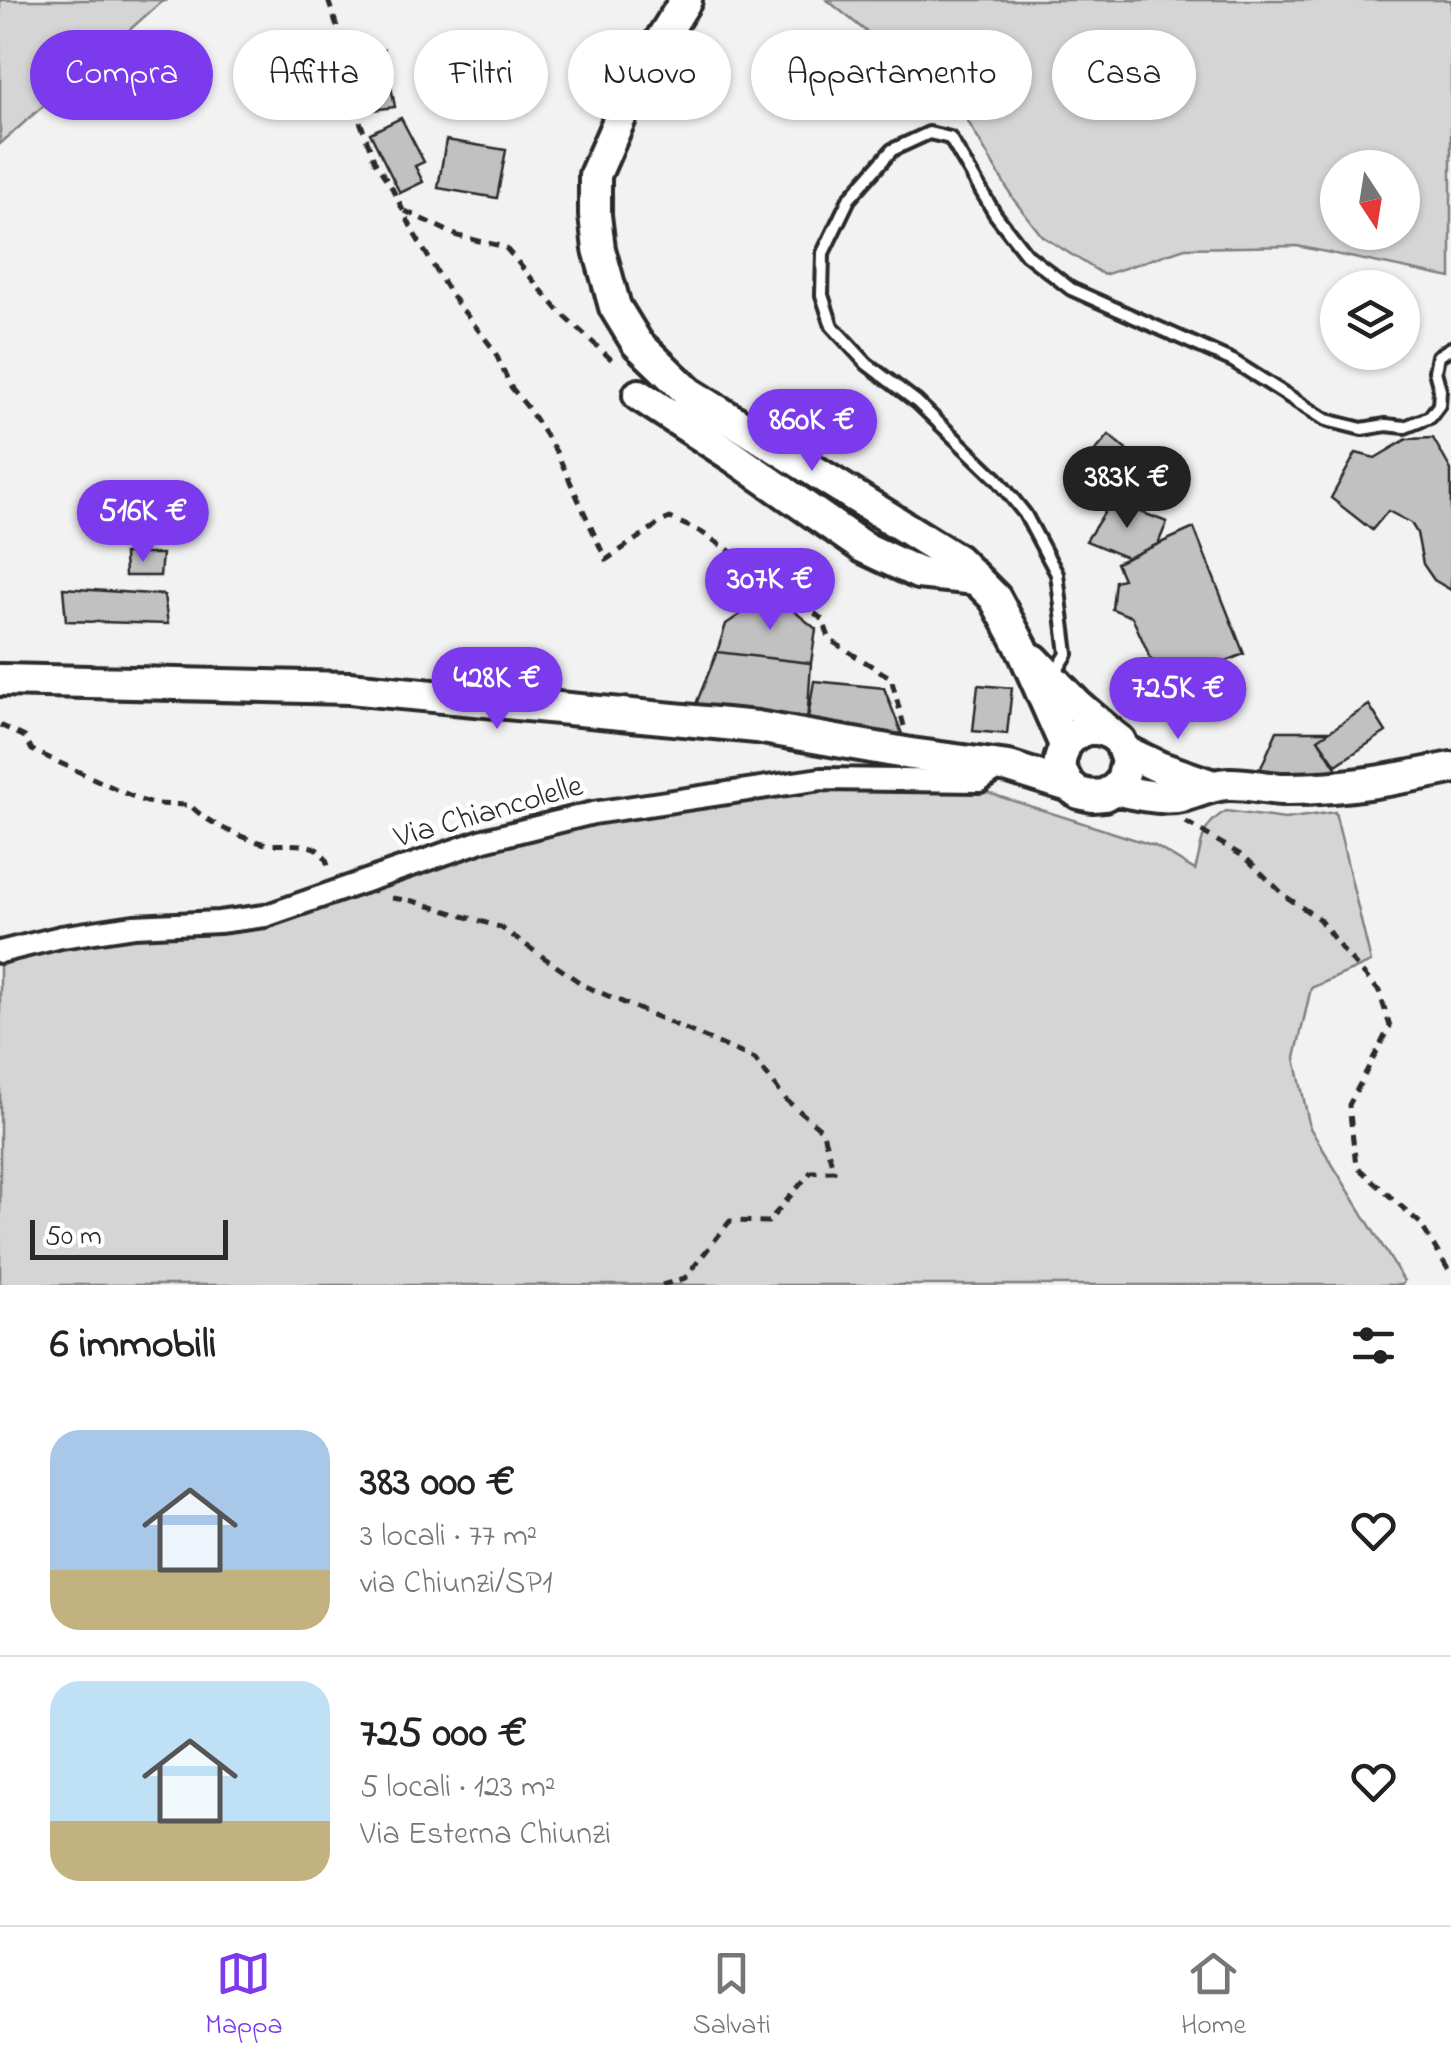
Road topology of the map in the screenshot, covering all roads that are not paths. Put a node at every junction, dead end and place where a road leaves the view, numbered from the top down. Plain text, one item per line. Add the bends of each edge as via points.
1 (686, 0) edge
2 (1451, 348) edge
3 (640, 395) road end
4 (976, 579) junction
5 (1022, 648) junction
6 (1052, 678) junction
7 (0, 680) edge
8 (1118, 742) junction
9 (1063, 748) junction
10 (1002, 766) junction
11 (1451, 768) edge
12 (1210, 785) junction
13 (1069, 786) junction
14 (1115, 789) junction
15 (0, 952) edge

1 - 4 main road via 638,77 595,174 599,249 614,307 637,343 689,393 918,534
2 - 6 lane via 1438,356 1439,405 1430,418 1405,427 1362,428 1326,420 1233,361 1070,288 1026,254 950,138 929,133 892,150 849,199 823,253 822,295 832,326 867,364 917,402 1025,514 1057,574 1067,654
3 - 4 main road via 863,547 918,572
4 - 5 main road
5 - 6 main road
5 - 9 main road
6 - 8 main road
7 - 10 main road via 349,688 757,727
8 - 9 main road via 1099,729 1086,730
8 - 12 main road via 1161,768
8 - 14 main road via 1126,772
9 - 10 main road
9 - 13 main road via 1060,770
10 - 13 main road
10 - 15 street, Via Chiancolelle via 980,781 821,778 593,812 484,840 265,916 134,926
11 - 12 main road via 1335,788
12 - 14 main road via 1178,797
13 - 14 main road via 1092,796

